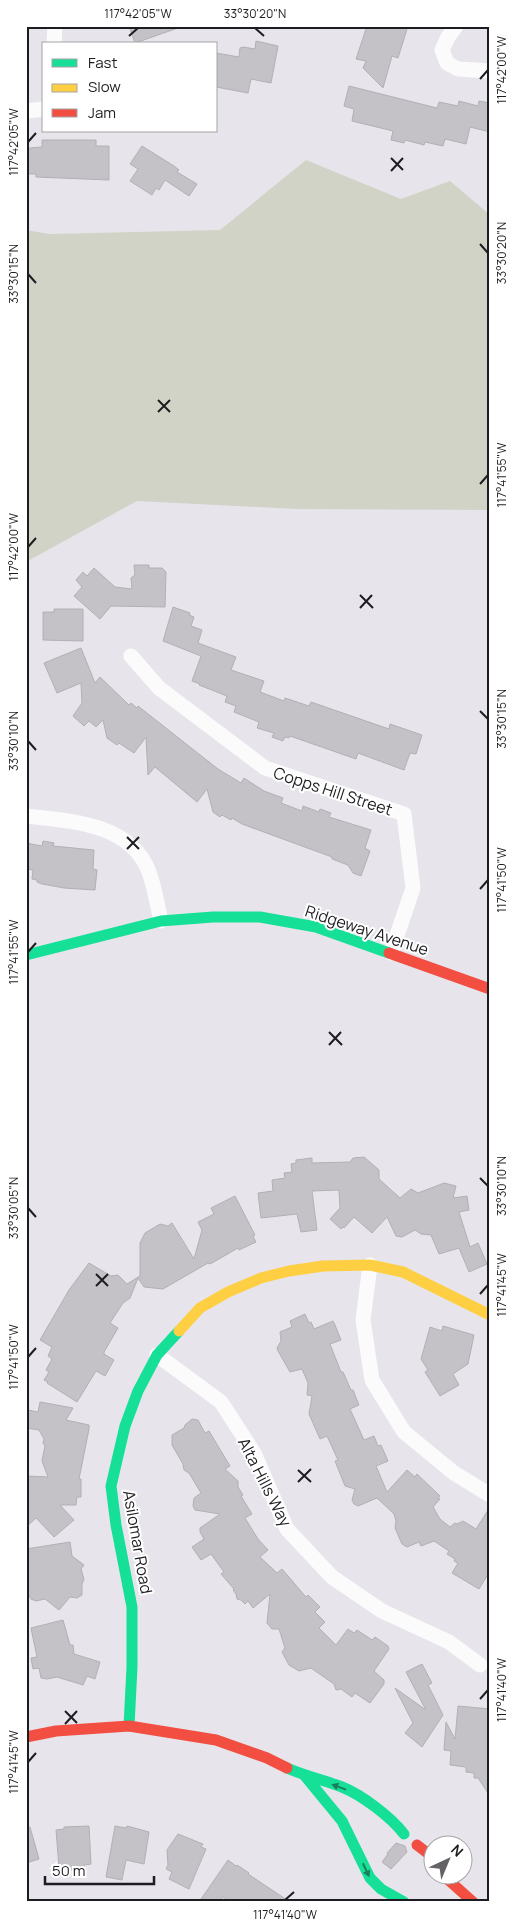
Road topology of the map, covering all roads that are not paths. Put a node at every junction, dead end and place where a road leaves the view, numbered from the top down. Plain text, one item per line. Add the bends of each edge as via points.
1 (55, 26) edge
2 (456, 26) edge
3 (54, 42) edge
4 (490, 71) edge
5 (42, 109) edge
6 (26, 111) edge
7 (131, 656) dead end
8 (26, 816) edge
9 (161, 921) junction
10 (391, 953) junction
11 (26, 955) edge
12 (490, 989) edge
13 (370, 1266) junction
14 (490, 1315) edge
15 (157, 1355) junction
16 (490, 1495) edge
17 (480, 1665) dead end
18 (129, 1726) junction
19 (26, 1737) edge
20 (305, 1776) junction
21 (404, 1834) dead end
22 (417, 1845) dead end
23 (424, 1850) edge
24 (455, 1886) edge
25 (404, 1902) edge
26 (473, 1902) edge

1 - 3 street
2 - 4 street via 442,50 447,63 458,69
5 - 6 street
7 - 10 street, Copps Hill Street via 159,688 264,768 404,814 413,888
8 - 9 street via 80,822 116,835 135,850 149,871
9 - 10 street, Ridgeway Avenue via 260,917 316,927
9 - 11 street, Ridgeway Avenue
10 - 12 street, Ridgeway Avenue
13 - 14 street, Asilomar Road via 403,1272
13 - 15 street, Asilomar Road via 323,1266 288,1271 228,1292 200,1308
13 - 16 street via 362,1320 372,1380 404,1432 454,1474
15 - 17 street, Alta Hills Way via 221,1402 254,1453 287,1529 332,1577 382,1611 449,1642
15 - 18 street, Asilomar Road via 125,1426 111,1486 132,1606
18 - 19 street via 56,1731
18 - 20 street via 216,1740
21 -> 20 street via 370,1804 344,1788
20 -> 25 street via 345,1826 374,1884
22 - 23 street
24 - 26 street

